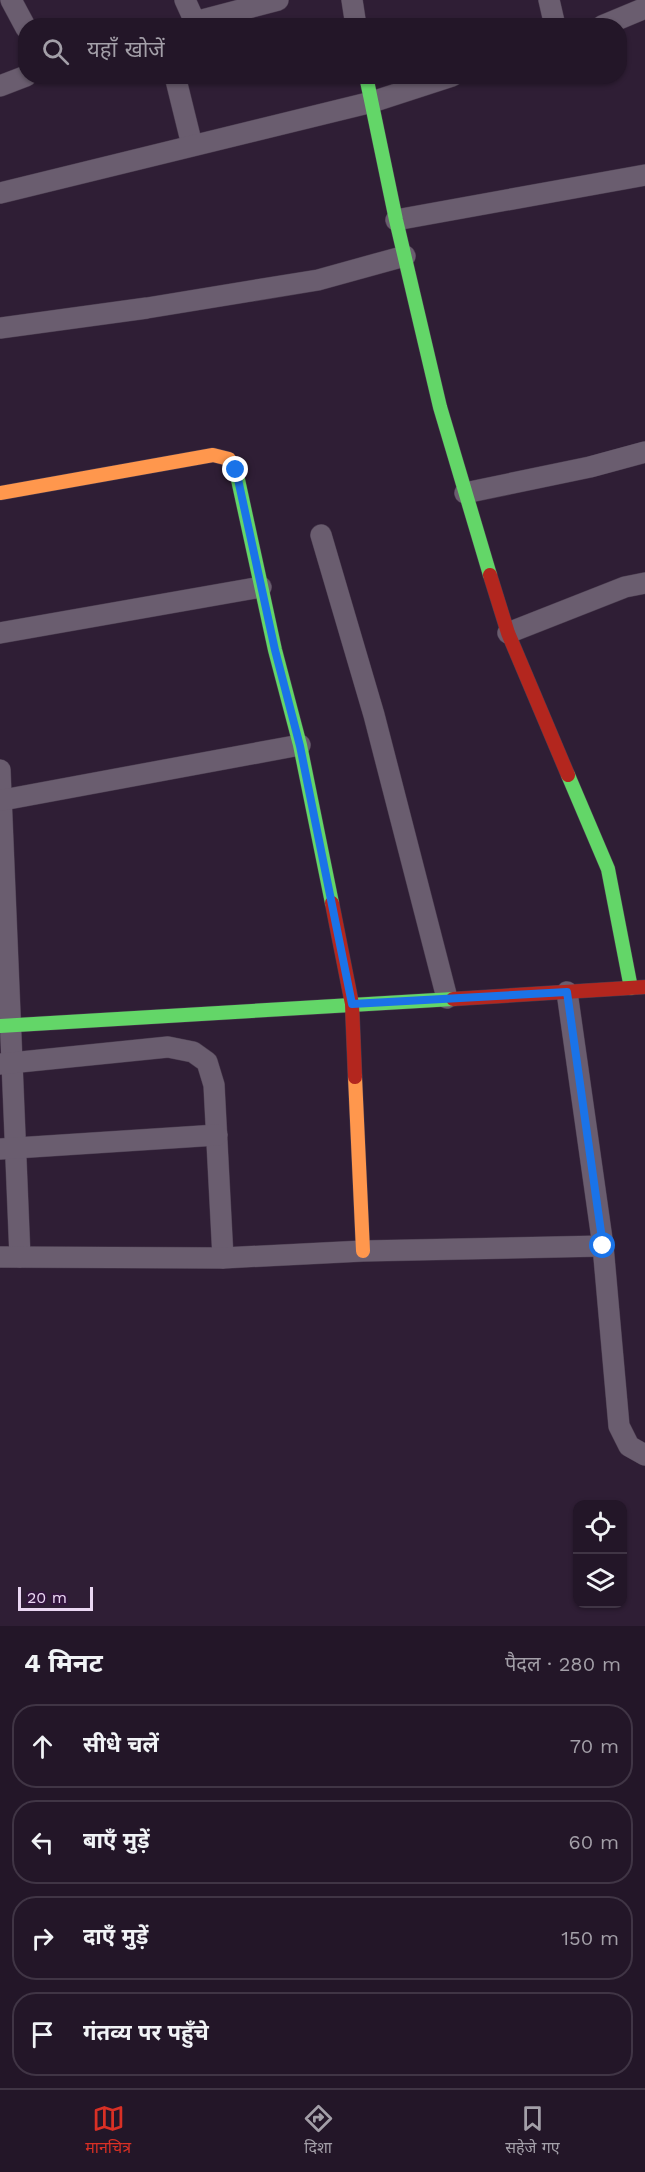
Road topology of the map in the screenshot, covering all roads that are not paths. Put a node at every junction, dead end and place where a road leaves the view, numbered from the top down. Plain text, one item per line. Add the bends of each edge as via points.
1 (11, 0) edge
2 (185, 0) edge
3 (278, 0) edge
4 (352, 0) edge
5 (549, 0) edge
6 (642, 10) edge
7 (21, 18) edge
8 (188, 18) edge
9 (211, 18) edge
10 (355, 18) edge
11 (553, 18) edge
12 (622, 18) edge
13 (18, 79) edge
14 (177, 84) edge
15 (368, 84) edge
16 (427, 84) edge
17 (0, 86) edge
18 (372, 102) junction
19 (192, 145) junction
20 (645, 175) edge
21 (0, 193) edge
22 (396, 220) junction
23 (405, 256) junction
24 (0, 328) edge
25 (645, 452) edge
26 (0, 493) edge
27 (465, 493) junction
28 (321, 535) dead end
29 (645, 583) edge
30 (261, 587) junction
31 (0, 633) edge
32 (508, 633) junction
33 (300, 746) junction
34 (0, 770) edge
35 (3, 800) junction
36 (645, 987) edge
37 (631, 988) junction
38 (567, 992) junction
39 (447, 998) junction
40 (352, 1004) junction
41 (6, 1025) edge
42 (6, 1064) edge
43 (217, 1135) junction
44 (8, 1149) edge
45 (603, 1246) junction
46 (363, 1251) junction
47 (10, 1257) edge
48 (223, 1258) junction
49 (645, 1455) edge

1 - 7 street
2 - 8 street
3 - 9 street
4 - 10 street
5 - 11 street
6 - 12 street
13 - 17 street
14 - 19 street
15 - 18 street
16 - 18 street
18 - 19 street
18 - 22 street
19 - 21 street
20 - 22 street
22 - 23 street
23 - 24 street via 318,280
23 - 27 street
25 - 27 street
26 - 30 street via 213,455 229,459 236,470
27 - 32 street
28 - 39 street via 374,715
29 - 32 street via 625,587
30 - 31 street
30 - 33 street
32 - 37 street via 609,870
33 - 35 street
33 - 40 street
34 - 35 street
35 - 41 street
36 - 37 street
37 - 38 street
38 - 39 street
38 - 45 street
39 - 40 street
40 - 41 street
40 - 46 street
41 - 42 street
42 - 43 street via 168,1047 193,1052 207,1062 214,1085
42 - 44 street
43 - 44 street
43 - 48 street
44 - 47 street
45 - 46 street
45 - 49 street via 619,1426 629,1446
46 - 48 street
47 - 48 street

